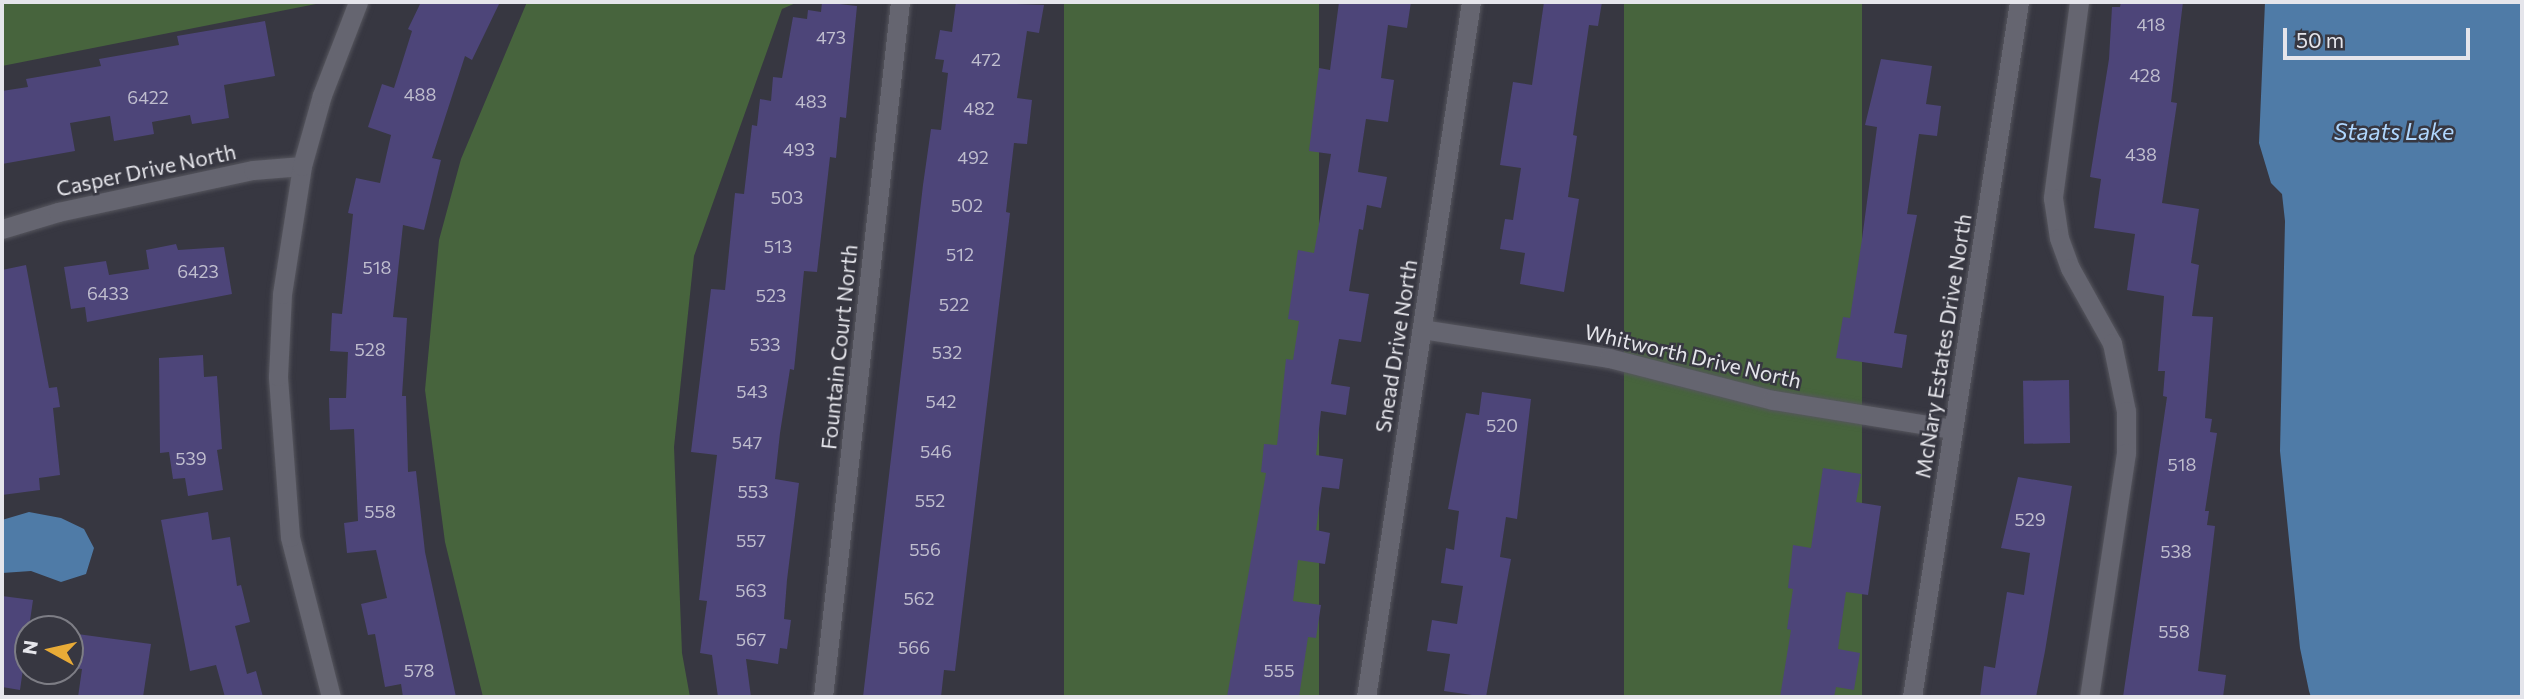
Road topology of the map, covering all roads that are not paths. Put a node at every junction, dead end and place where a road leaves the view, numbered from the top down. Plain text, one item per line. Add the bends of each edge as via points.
1 (358, 2) edge
2 (900, 2) edge
3 (1471, 2) edge
4 (2019, 2) edge
5 (2079, 2) edge
6 (302, 166) junction
7 (2, 229) edge
8 (1422, 329) junction
9 (1954, 429) junction
10 (331, 697) edge
11 (823, 697) edge
12 (1366, 697) edge
13 (1912, 697) edge
14 (2089, 697) edge

1 - 6 street via 322,95
2 - 11 street, Fountain Court North
3 - 8 street, Snead Drive North
4 - 9 street, McNary Estates Drive North
5 - 14 street via 2056,145 2053,198 2059,238 2070,268 2112,343 2126,411 2126,453
6 - 7 street, Casper Drive North via 253,170 58,212
6 - 10 street via 282,294 280,456 289,537
8 - 9 street, Whitworth Drive North via 1609,358 1773,400
8 - 12 street, Snead Drive North
9 - 13 street, McNary Estates Drive North

